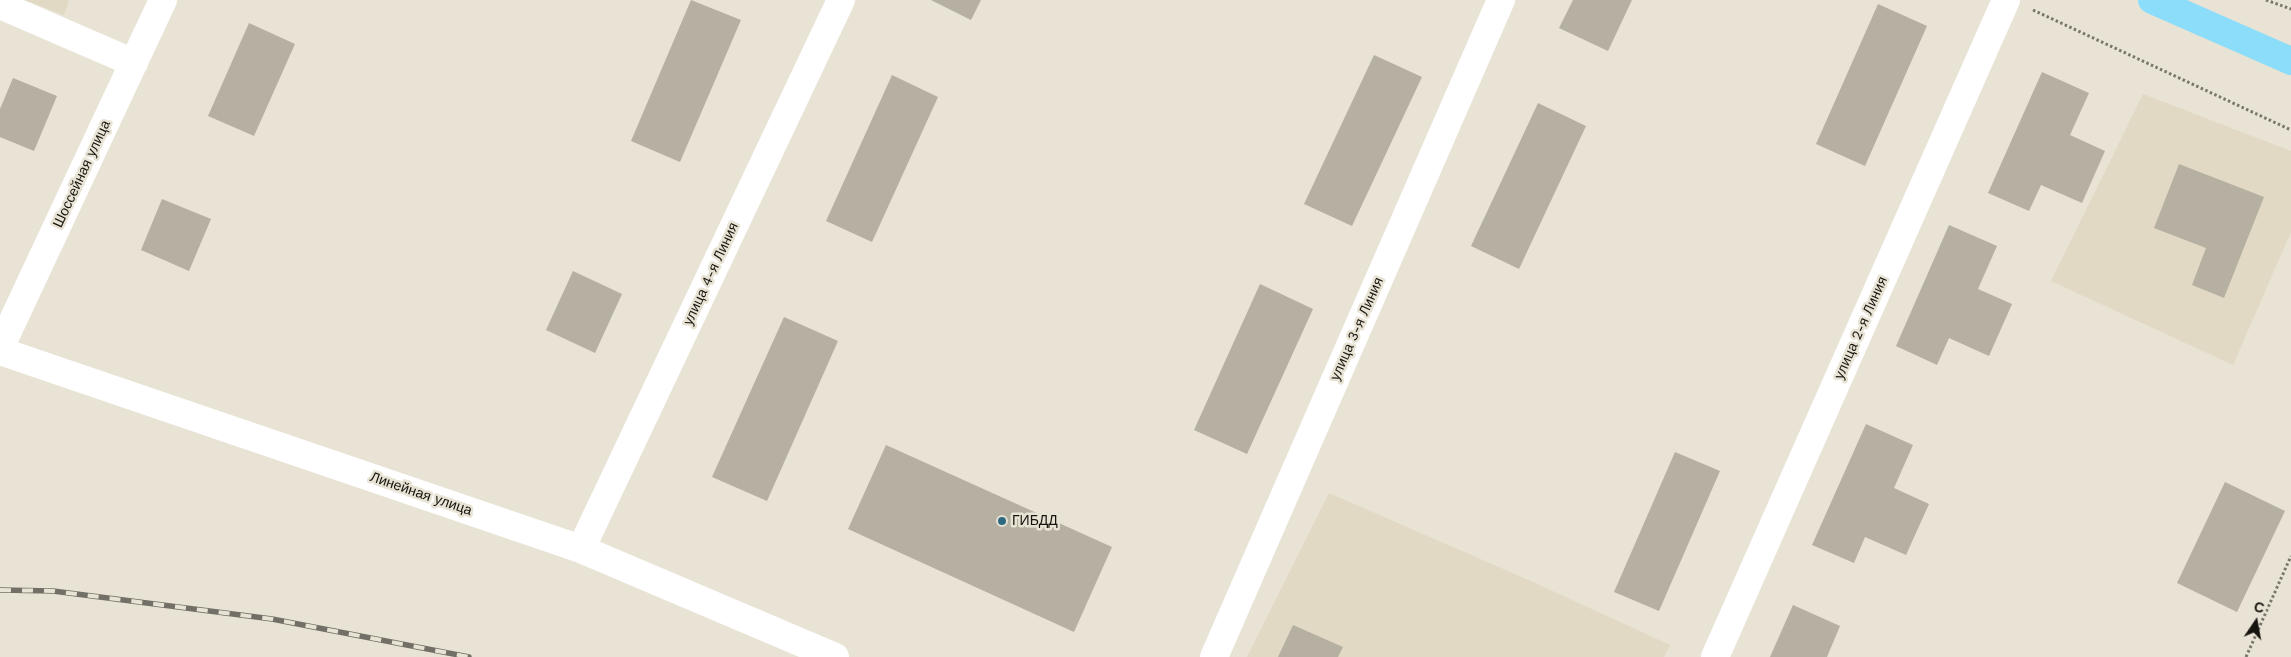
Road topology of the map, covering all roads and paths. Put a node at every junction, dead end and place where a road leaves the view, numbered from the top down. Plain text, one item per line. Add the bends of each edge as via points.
1 (163, 0) edge
2 (841, 0) edge
3 (1501, 0) edge
4 (2152, 0) edge
5 (2266, 0) edge
6 (0, 4) edge
7 (2017, 4) edge
8 (2291, 10) edge
9 (2291, 61) edge
10 (134, 63) junction
11 (2291, 130) edge
12 (0, 349) edge
13 (581, 549) junction
14 (2291, 556) edge
15 (836, 657) edge
16 (1214, 657) edge
17 (1716, 657) edge
18 (2246, 657) edge

1 - 10 street, Шоссейная улица
2 - 13 street, улица 4-я Линия
3 - 16 street, улица 3-я Линия
4 - 9 main road
5 - 8 path
6 - 10 street
7 - 11 path
7 - 17 street, улица 2-я Линия
10 - 12 street, Шоссейная улица
12 - 13 street, Линейная улица
13 - 15 street, Линейная улица
14 - 18 path

